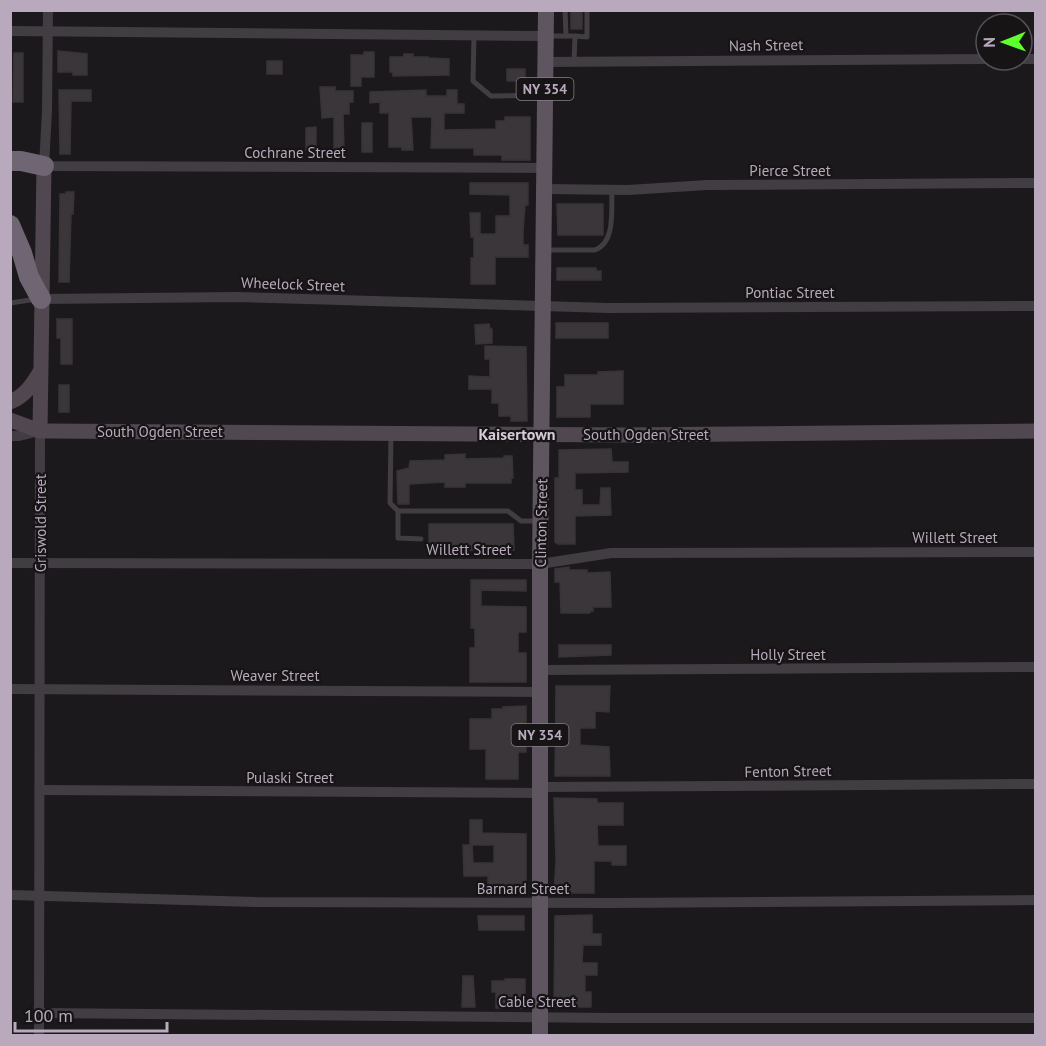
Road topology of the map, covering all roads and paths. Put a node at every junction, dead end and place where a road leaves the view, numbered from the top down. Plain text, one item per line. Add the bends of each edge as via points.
1 (48, 10) edge
2 (546, 10) edge
3 (566, 10) edge
4 (587, 10) edge
5 (10, 32) edge
6 (47, 32) junction
7 (474, 35) junction
8 (545, 36) junction
9 (566, 36) junction
10 (574, 36) junction
11 (974, 59) edge
12 (545, 62) junction
13 (574, 62) junction
14 (545, 95) junction
15 (10, 161) edge
16 (44, 166) junction
17 (545, 168) junction
18 (10, 172) edge
19 (1035, 183) edge
20 (545, 189) junction
21 (612, 190) junction
22 (10, 225) edge
23 (544, 250) junction
24 (41, 299) junction
25 (10, 303) edge
26 (544, 306) junction
27 (1035, 306) edge
28 (40, 372) junction
29 (10, 402) edge
30 (10, 420) edge
31 (40, 431) junction
32 (1035, 431) edge
33 (391, 433) junction
34 (542, 434) junction
35 (10, 436) edge
36 (398, 511) junction
37 (541, 521) junction
38 (421, 538) dead end
39 (1035, 552) edge
40 (10, 563) edge
41 (40, 563) junction
42 (540, 564) junction
43 (1035, 667) edge
44 (540, 670) junction
45 (10, 689) edge
46 (40, 689) junction
47 (540, 692) junction
48 (1035, 783) edge
49 (40, 790) junction
50 (540, 790) junction
51 (10, 895) edge
52 (39, 895) junction
53 (1035, 900) edge
54 (540, 903) junction
55 (39, 1014) junction
56 (540, 1016) junction
57 (1035, 1018) edge
58 (39, 1035) edge
59 (540, 1035) edge

1 - 6 street, Griswold Street
2 - 8 main road, Clinton Street / NY 354
3 - 9 lane
4 - 10 lane via 587,37
5 - 6 street
6 - 7 street
6 - 16 street, Griswold Street
7 - 8 street
7 - 14 lane via 473,81 491,96
8 - 9 lane
8 - 12 main road, Clinton Street / NY 354
9 - 10 lane
10 - 13 lane
11 - 13 street, Nash Street
12 - 13 street, Nash Street
12 - 14 main road, Clinton Street / NY 354
14 - 17 main road, Clinton Street / NY 354
15 - 16 highway
16 - 17 street, Cochrane Street
16 - 18 highway
16 - 24 street, Griswold Street
17 - 20 main road, Clinton Street / NY 354
19 - 21 street, Pierce Street via 707,185
20 - 21 street, Pierce Street
20 - 23 main road, Clinton Street / NY 354
21 - 23 lane via 610,228 602,247
22 - 24 highway
23 - 26 main road, Clinton Street / NY 354
24 - 25 lane
24 - 26 street, Wheelock Street via 249,298
24 - 28 street, Griswold Street
26 - 27 street, Pontiac Street
26 - 34 main road, Clinton Street / NY 354
28 - 29 street via 30,388
28 - 31 street, Griswold Street
30 - 31 street, South Ogden Street
31 - 33 street, South Ogden Street
31 - 35 street, South Ogden Street
31 - 41 street, Griswold Street
32 - 34 street, South Ogden Street
33 - 34 street, South Ogden Street
33 - 36 lane via 390,503
34 - 37 main road, Clinton Street / NY 354
36 - 37 lane via 508,511 521,521
36 - 38 lane via 398,538
37 - 42 main road, Clinton Street / NY 354
39 - 42 street, Willett Street via 611,553
40 - 41 street, Willett Street
41 - 42 street, Willett Street
41 - 46 street, Griswold Street
42 - 44 main road, Clinton Street / NY 354
43 - 44 street, Holly Street
44 - 47 main road, Clinton Street / NY 354
45 - 46 street, Weaver Street
46 - 47 street, Weaver Street
46 - 49 street, Griswold Street
47 - 50 main road, Clinton Street / NY 354
48 - 50 street, Fenton Street
49 - 50 street, Pulaski Street
49 - 52 street, Griswold Street
50 - 54 main road, Clinton Street / NY 354
51 - 52 street, Barnard Street
52 - 54 street, Barnard Street via 256,902
52 - 55 street, Griswold Street
53 - 54 street, Barnard Street
54 - 56 main road, Clinton Street / NY 354
55 - 56 street, Cable Street
55 - 58 street, Griswold Street
56 - 57 street, Cable Street
56 - 59 main road, Clinton Street / NY 354

